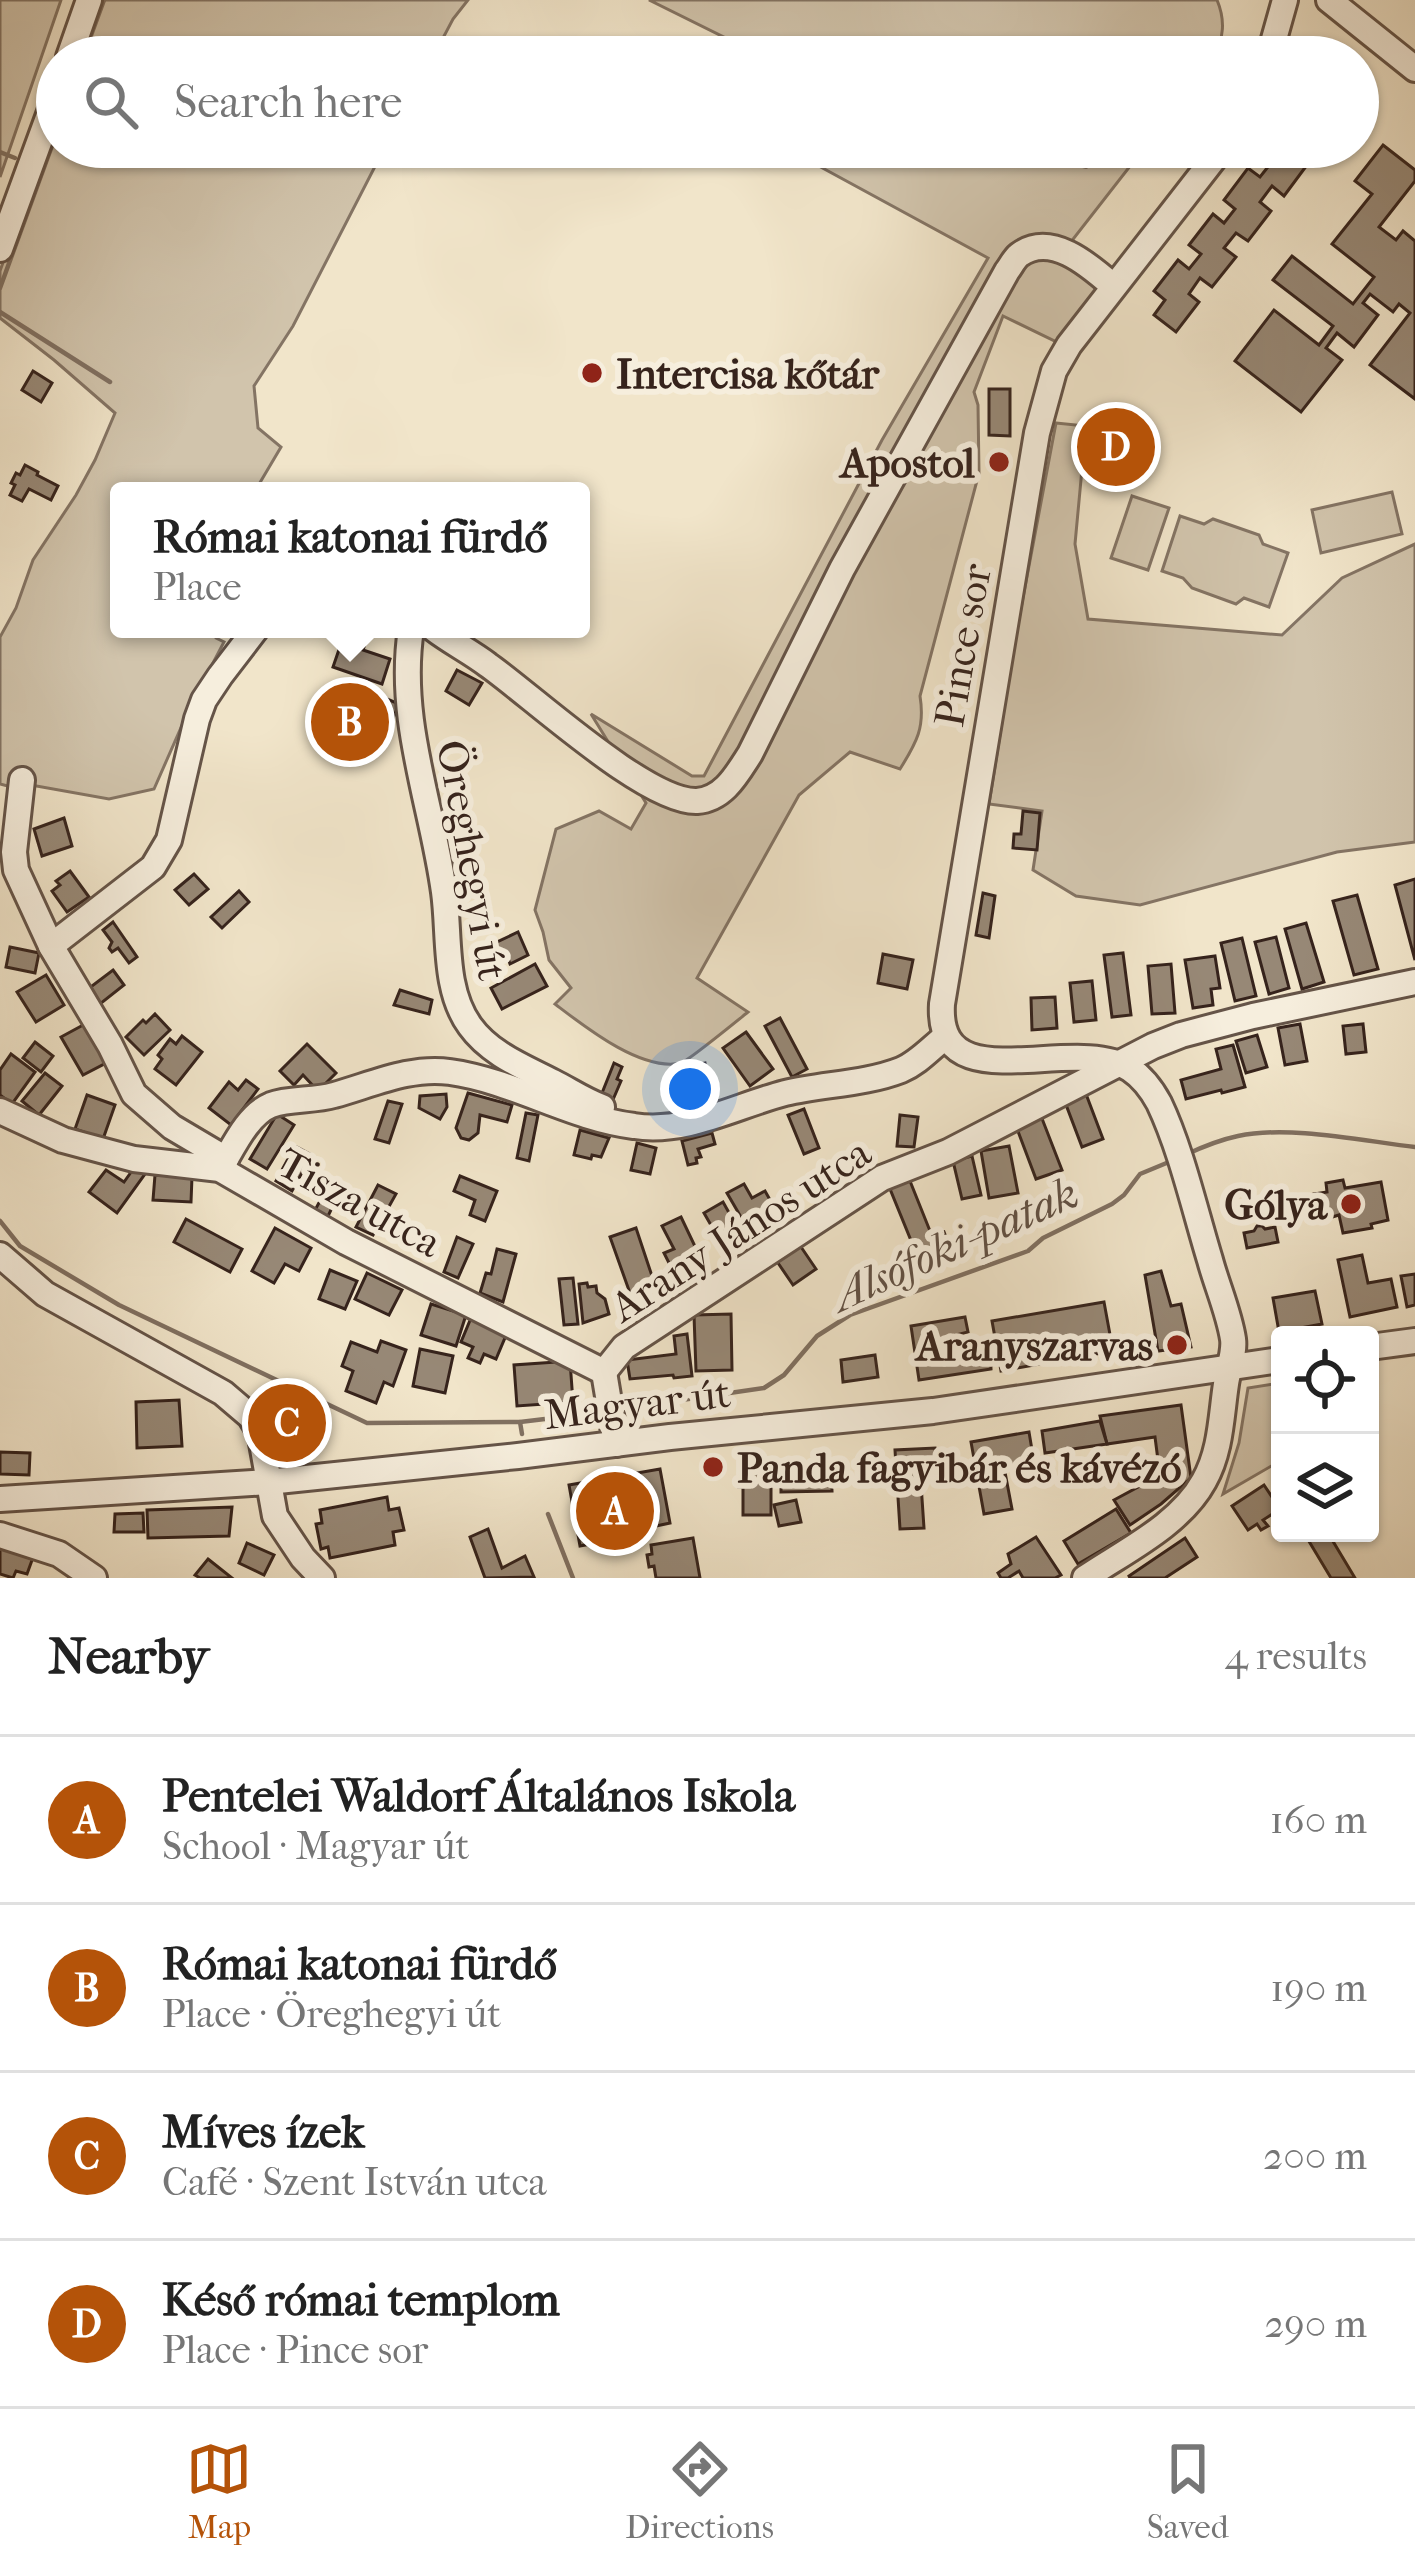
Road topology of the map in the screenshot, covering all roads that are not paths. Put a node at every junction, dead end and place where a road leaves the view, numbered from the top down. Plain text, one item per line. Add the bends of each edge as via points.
1 (89, 0) edge
2 (1285, 0) edge
3 (1329, 0) edge
4 (76, 36) edge
5 (1275, 36) edge
6 (1374, 36) edge
7 (1379, 40) edge
8 (1415, 69) edge
9 (36, 150) edge
10 (1206, 168) edge
11 (0, 249) edge
12 (1113, 286) junction
13 (249, 638) edge
14 (411, 638) edge
15 (448, 638) edge
16 (22, 780) dead end
17 (51, 946) junction
18 (1415, 982) edge
19 (945, 1036) junction
20 (1117, 1063) junction
21 (528, 1082) junction
22 (0, 1111) edge
23 (223, 1164) junction
24 (0, 1255) edge
25 (1415, 1341) edge
26 (1379, 1346) edge
27 (1271, 1361) edge
28 (1229, 1368) junction
29 (606, 1385) junction
30 (615, 1436) junction
31 (268, 1482) junction
32 (0, 1499) edge
33 (0, 1534) edge
34 (94, 1578) edge
35 (322, 1578) edge
36 (1084, 1578) edge

1 - 4 street
2 - 5 street
3 - 6 street
7 - 8 street
9 - 11 street
10 - 12 street, Pince sor
12 - 15 street via 1052,248 1019,255 1006,271 750,754 716,796 680,799 659,790
12 - 19 street, Pince sor via 1054,371 1041,413 946,975
13 - 17 street via 204,700 162,854
14 - 21 street, Öreghegyi út via 409,716 444,888 452,982 470,1027
16 - 17 street via 16,870
17 - 23 street via 134,1094
18 - 20 street, Arany János utca via 1181,1035
19 - 20 street, Arany János utca via 967,1056 990,1060
19 - 21 street, Öreghegyi út via 886,1075 789,1092 689,1124 666,1126
20 - 28 street via 1159,1103 1234,1343
20 - 29 street, Arany János utca via 882,1178 624,1347
21 - 23 street via 422,1072 273,1104
22 - 23 street, Tisza utca via 63,1140 134,1159
23 - 29 street, Tisza utca via 346,1242
24 - 31 street via 45,1294 223,1393 260,1432
25 - 26 street
27 - 28 street, Magyar út
28 - 30 street, Magyar út via 933,1411
28 - 36 street via 1215,1456 1193,1498
29 - 30 street
30 - 31 street, Magyar út
31 - 32 street, Magyar út
31 - 35 street via 275,1516
33 - 34 street via 58,1554

